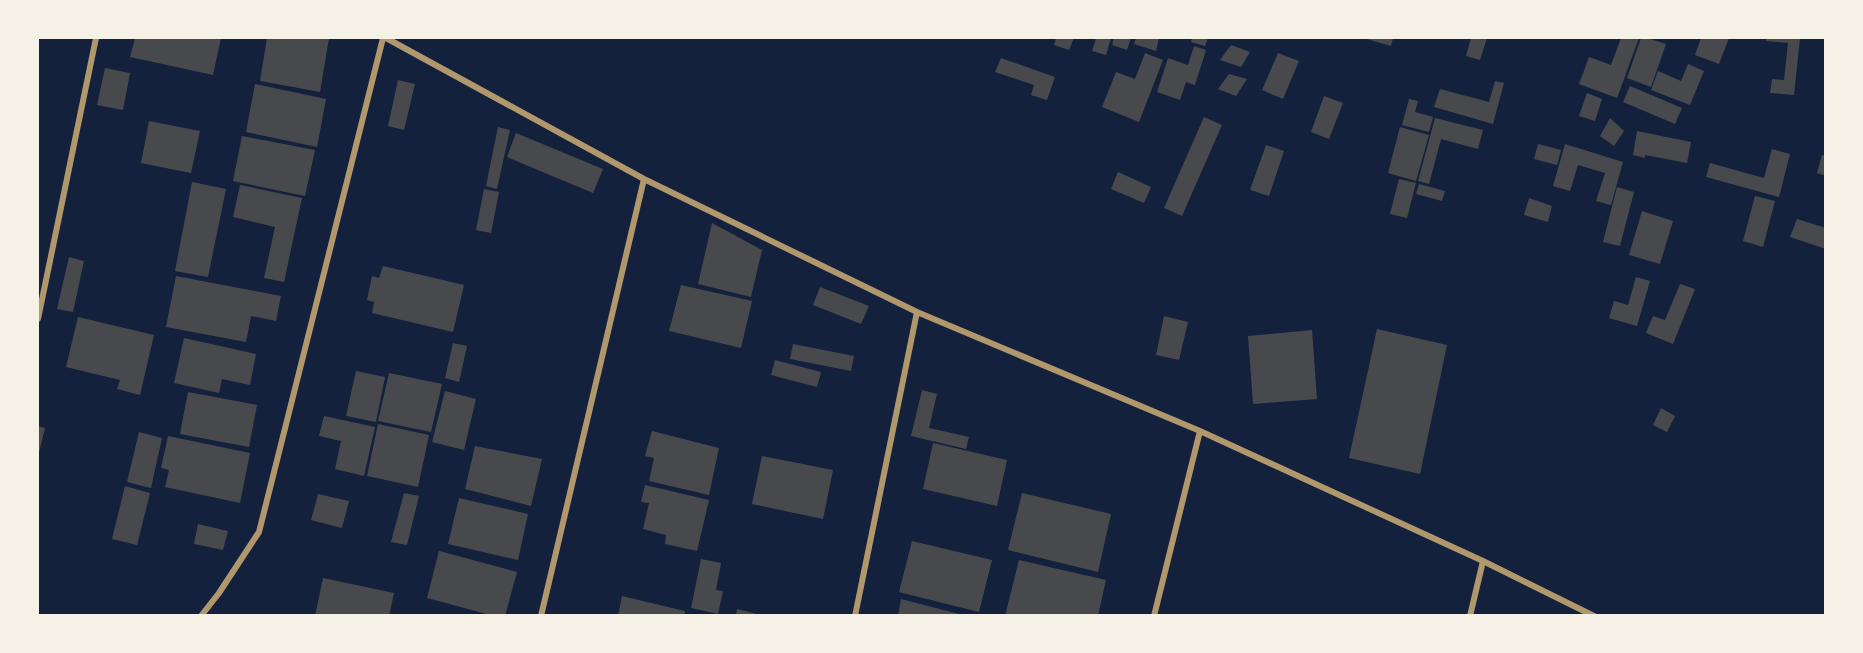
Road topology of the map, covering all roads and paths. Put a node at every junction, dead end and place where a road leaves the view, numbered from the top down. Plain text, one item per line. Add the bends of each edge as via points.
1 (96, 38) edge
2 (385, 38) edge
3 (644, 179) junction
4 (917, 312) junction
5 (38, 319) edge
6 (1200, 431) junction
7 (1483, 561) junction
8 (201, 615) edge
9 (541, 615) edge
10 (855, 615) edge
11 (1154, 615) edge
12 (1470, 615) edge
13 (1594, 615) edge

1 - 5 street
2 - 3 street
2 - 8 street via 259,532
3 - 4 street
3 - 9 street
4 - 6 street
4 - 10 street
6 - 7 street
6 - 11 street
7 - 12 street
7 - 13 street

